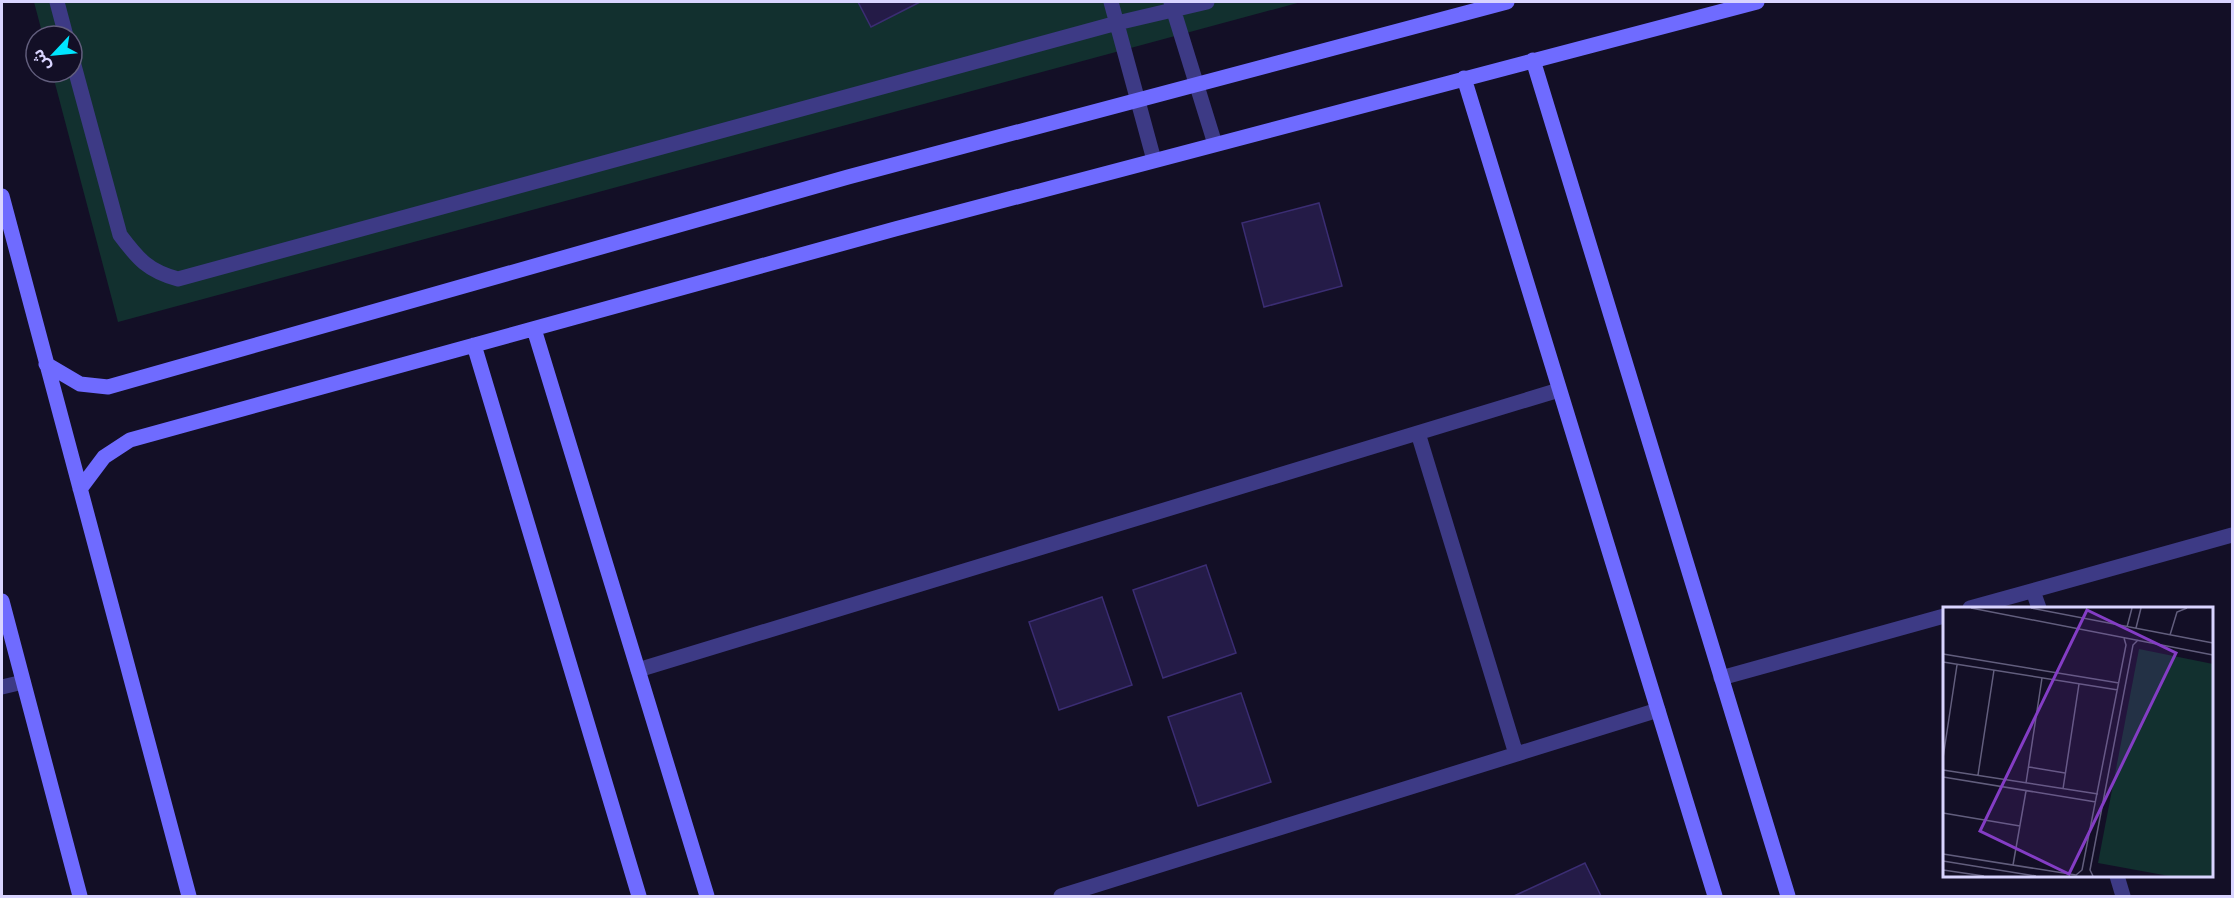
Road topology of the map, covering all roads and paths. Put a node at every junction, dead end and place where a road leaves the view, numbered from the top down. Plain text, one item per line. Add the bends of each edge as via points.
1 (57, 2) edge
2 (1111, 2) edge
3 (1207, 2) edge
4 (1507, 2) edge
5 (1757, 2) edge
6 (1173, 6) edge
7 (1117, 23) junction
8 (63, 24) edge
9 (1533, 60) junction
10 (1464, 78) junction
11 (79, 84) edge
12 (1196, 85) junction
13 (1137, 100) junction
14 (1215, 144) junction
15 (1154, 160) junction
16 (2, 196) edge
17 (534, 329) junction
18 (474, 345) junction
19 (46, 364) junction
20 (1559, 390) junction
21 (1418, 433) junction
22 (80, 489) junction
23 (2232, 535) edge
24 (2033, 591) junction
25 (2, 601) edge
26 (1977, 607) edge
27 (2038, 607) edge
28 (1943, 615) edge
29 (638, 670) junction
30 (1721, 678) junction
31 (23, 682) junction
32 (2, 687) edge
33 (1658, 710) junction
34 (1516, 754) junction
35 (2117, 877) edge
36 (80, 897) edge
37 (189, 897) edge
38 (639, 897) edge
39 (707, 897) edge
40 (1061, 897) edge
41 (1715, 897) edge
42 (1788, 897) edge
43 (2123, 897) edge

1 - 8 street
2 - 7 street
3 - 6 street
4 - 12 street
5 - 9 street
6 - 7 street
6 - 12 street
7 - 11 street via 178,279 151,268 120,236
7 - 13 street
9 - 10 street
9 - 30 street
10 - 14 street
10 - 20 street
12 - 13 street
12 - 14 street
13 - 15 street
13 - 19 street via 837,180 108,387 80,384
14 - 15 street
15 - 17 street
16 - 19 street
17 - 18 street
17 - 29 street
18 - 22 street via 130,441 104,457
18 - 38 street
19 - 22 street
20 - 21 street
20 - 33 street
21 - 29 street
21 - 34 street
22 - 37 street
23 - 24 street
24 - 26 street
24 - 27 street
25 - 31 street
28 - 30 street
29 - 39 street
30 - 42 street
31 - 32 street
31 - 36 street
33 - 34 street
33 - 41 street
34 - 40 street
35 - 43 street

